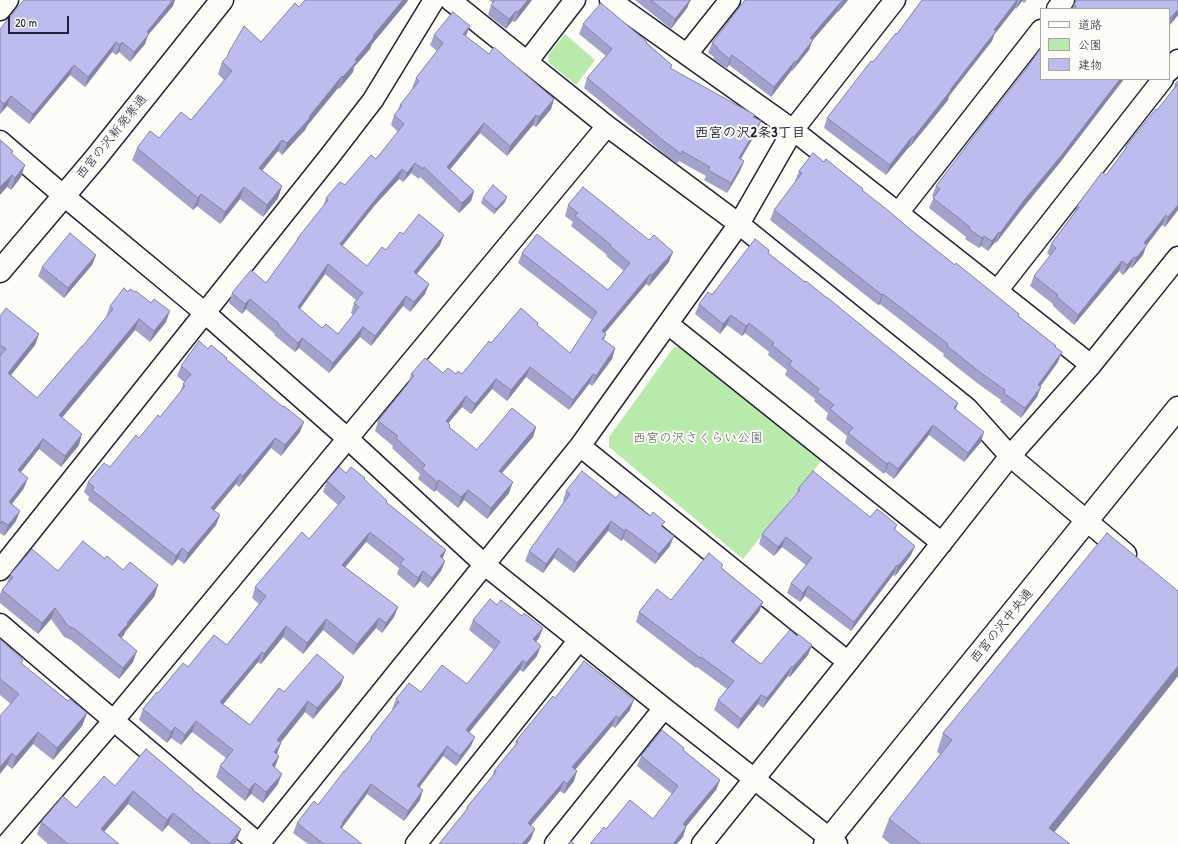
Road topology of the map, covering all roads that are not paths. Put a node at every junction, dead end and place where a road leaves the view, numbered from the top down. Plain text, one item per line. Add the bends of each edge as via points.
1 (8, 0) edge
2 (222, 0) edge
3 (434, 0) edge
4 (450, 0) edge
5 (575, 0) edge
6 (610, 0) edge
7 (730, 0) edge
8 (895, 0) edge
9 (1064, 0) edge
10 (1058, 8) edge
11 (0, 10) edge
12 (1040, 31) edge
13 (686, 54) junction
14 (1178, 60) edge
15 (527, 62) junction
16 (1170, 70) edge
17 (1162, 80) edge
18 (607, 126) junction
19 (793, 130) junction
20 (0, 140) edge
21 (64, 196) junction
22 (898, 214) junction
23 (739, 224) junction
24 (1178, 257) edge
25 (0, 271) edge
26 (997, 291) junction
27 (205, 313) junction
28 (668, 324) junction
29 (1091, 365) junction
30 (1178, 408) edge
31 (347, 438) junction
32 (580, 446) junction
33 (1010, 456) junction
34 (1087, 521) junction
35 (942, 543) junction
36 (485, 565) junction
37 (1141, 567) edge
38 (0, 570) edge
39 (0, 624) edge
40 (580, 640) junction
41 (848, 662) junction
42 (664, 708) junction
43 (114, 720) junction
44 (755, 778) junction
45 (831, 842) edge
46 (7, 844) edge
47 (259, 844) edge
48 (416, 844) edge
49 (555, 844) edge
50 (702, 844) edge

1 - 11 street
2 - 21 street, 西宮の沢新発寒通
3 - 27 street via 373,100
4 - 15 street
5 - 15 street
6 - 13 street
7 - 13 street
8 - 19 street
9 - 10 street
12 - 22 street
13 - 19 street
14 - 16 street
15 - 18 street
17 - 26 street
18 - 23 street
18 - 31 street
19 - 22 street
19 - 23 street
20 - 21 street
21 - 25 street, 西宮の沢新発寒通
21 - 27 street
22 - 26 street
23 - 28 street
23 - 33 street via 967,408
24 - 29 street
26 - 29 street
27 - 31 street
27 - 38 street
28 - 32 street
28 - 35 street
29 - 33 street
30 - 34 street, 西宮の沢中央通
31 - 36 street
31 - 43 street
32 - 36 street
32 - 41 street
33 - 34 street
33 - 35 street
34 - 37 street
34 - 45 street, 西宮の沢中央通
35 - 41 street
36 - 40 street
36 - 47 street
39 - 43 street
40 - 42 street
40 - 48 street
41 - 44 street
42 - 44 street
42 - 49 street
43 - 46 street
43 - 47 street
44 - 45 street
44 - 50 street

